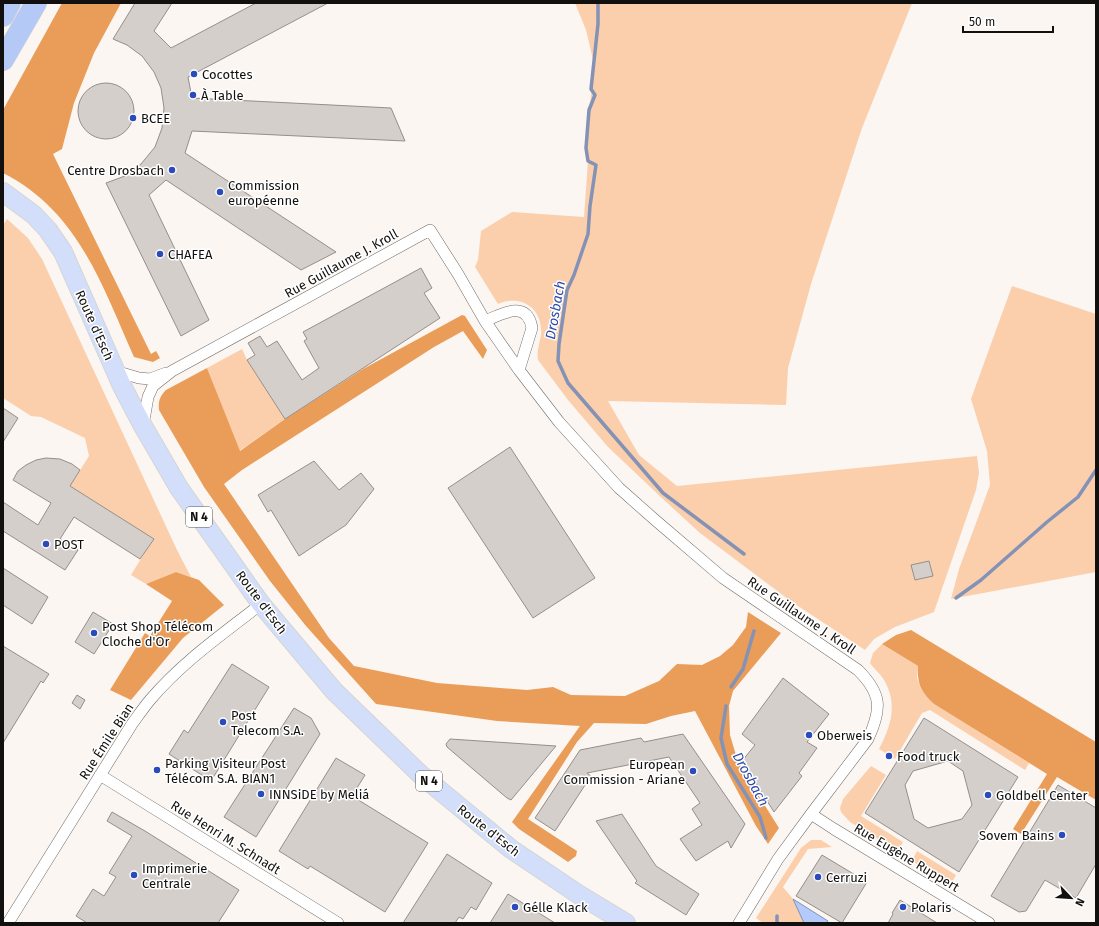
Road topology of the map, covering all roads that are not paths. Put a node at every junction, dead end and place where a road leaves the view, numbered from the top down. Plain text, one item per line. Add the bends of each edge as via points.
1 (10, 3) edge
2 (36, 3) edge
3 (3, 16) edge
4 (3, 60) edge
5 (3, 192) edge
6 (485, 322) junction
7 (519, 370) junction
8 (115, 371) junction
9 (172, 371) junction
10 (143, 426) junction
11 (262, 604) junction
12 (100, 775) junction
13 (811, 814) junction
14 (8, 923) edge
15 (338, 923) edge
16 (626, 923) edge
17 (739, 923) edge
18 (989, 923) edge

1 - 3 highway
2 - 4 highway
5 - 8 main road, Route d'Esch / N 4 via 34,215 63,252
6 - 7 street, Rue Guillaume J. Kroll
6 - 7 street via 517,310 528,316 532,328
6 - 9 street, Rue Guillaume J. Kroll via 430,230
7 - 13 street, Rue Guillaume J. Kroll via 559,422 619,488 723,578 858,670 873,688 878,712 868,739
8 - 9 street, Rue Guillaume J. Kroll via 139,378 150,378
8 - 10 main road, Route d'Esch / N 4
9 - 10 street, Rue Guillaume J. Kroll via 153,386 148,396
10 - 11 main road, Route d'Esch / N 4 via 179,488
11 - 12 street, Rue Émile Bian via 206,647 168,681 132,724
11 - 16 main road, Route d'Esch / N 4 via 334,691 422,775 511,849
12 - 14 street, Rue Émile Bian
12 - 15 street, Rue Henri M. Schnadt
13 - 17 street, Rue Guillaume J. Kroll via 778,859
13 - 18 street, Rue Eugène Ruppert

